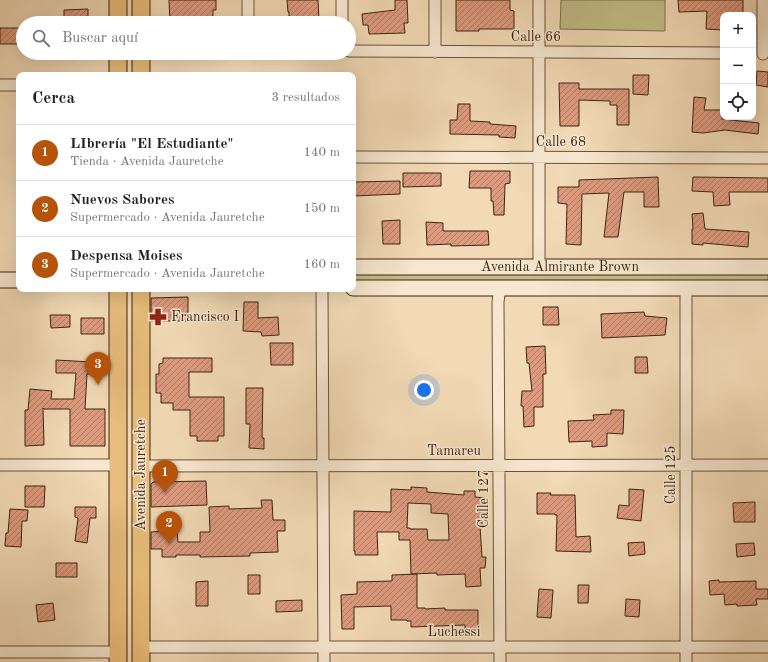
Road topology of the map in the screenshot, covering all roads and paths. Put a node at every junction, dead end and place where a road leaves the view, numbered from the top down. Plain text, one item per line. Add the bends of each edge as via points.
1 (118, 0) edge
2 (141, 0) edge
3 (248, 0) edge
4 (342, 0) edge
5 (435, 0) edge
6 (539, 0) edge
7 (763, 0) edge
8 (118, 16) edge
9 (141, 16) edge
10 (248, 16) edge
11 (342, 16) edge
12 (356, 52) edge
13 (435, 52) junction
14 (539, 52) junction
15 (720, 53) edge
16 (761, 54) edge
17 (118, 60) edge
18 (141, 60) edge
19 (118, 72) edge
20 (141, 72) edge
21 (0, 85) edge
22 (16, 85) edge
23 (356, 157) edge
24 (539, 157) junction
25 (768, 158) edge
26 (356, 267) edge
27 (768, 267) edge
28 (539, 268) junction
29 (0, 280) edge
30 (16, 280) edge
31 (356, 288) edge
32 (500, 288) junction
33 (686, 288) junction
34 (768, 288) edge
35 (118, 292) edge
36 (141, 292) edge
37 (322, 292) edge
38 (0, 465) edge
39 (118, 465) junction
40 (141, 466) junction
41 (324, 466) junction
42 (499, 466) junction
43 (686, 466) junction
44 (768, 466) edge
45 (324, 647) junction
46 (500, 647) junction
47 (686, 647) junction
48 (768, 647) edge
49 (0, 652) edge
50 (141, 655) edge
51 (118, 657) edge
52 (324, 662) edge
53 (500, 662) edge
54 (686, 662) edge

1 - 8 main road
2 - 9 main road
3 - 10 street
4 - 11 street
5 - 13 street
6 - 14 street
7 - 16 street
12 - 13 street, Calle 66
13 - 14 street, Calle 66
14 - 15 street, Calle 66
14 - 24 street
17 - 19 main road
18 - 20 main road
21 - 22 street
23 - 24 street, Calle 68
24 - 25 street, Calle 68
24 - 28 street
26 - 28 main road, Avenida Almirante Brown
27 - 28 main road, Avenida Almirante Brown
29 - 30 main road
31 - 32 main road, Avenida Almirante Brown
32 - 33 main road, Avenida Almirante Brown
32 - 42 street, Calle 127
33 - 34 main road, Avenida Almirante Brown
33 - 43 street, Calle 125
35 - 39 main road, Avenida Jauretche
36 - 40 main road, Avenida Jauretche
37 - 41 street
38 - 39 street
39 - 51 main road, Avenida Jauretche
40 - 41 street, Tamareu
40 - 50 main road, Avenida Jauretche
41 - 42 street, Tamareu
41 - 45 street
42 - 43 street, Tamareu
42 - 46 street, Calle 127
43 - 44 street, Tamareu
43 - 47 street, Calle 125
45 - 46 street, Luchessi
45 - 50 street, Luchessi
45 - 52 street
46 - 47 street, Luchessi
46 - 53 street, Calle 127
47 - 48 street, Luchessi
47 - 54 street, Calle 125
49 - 51 street

